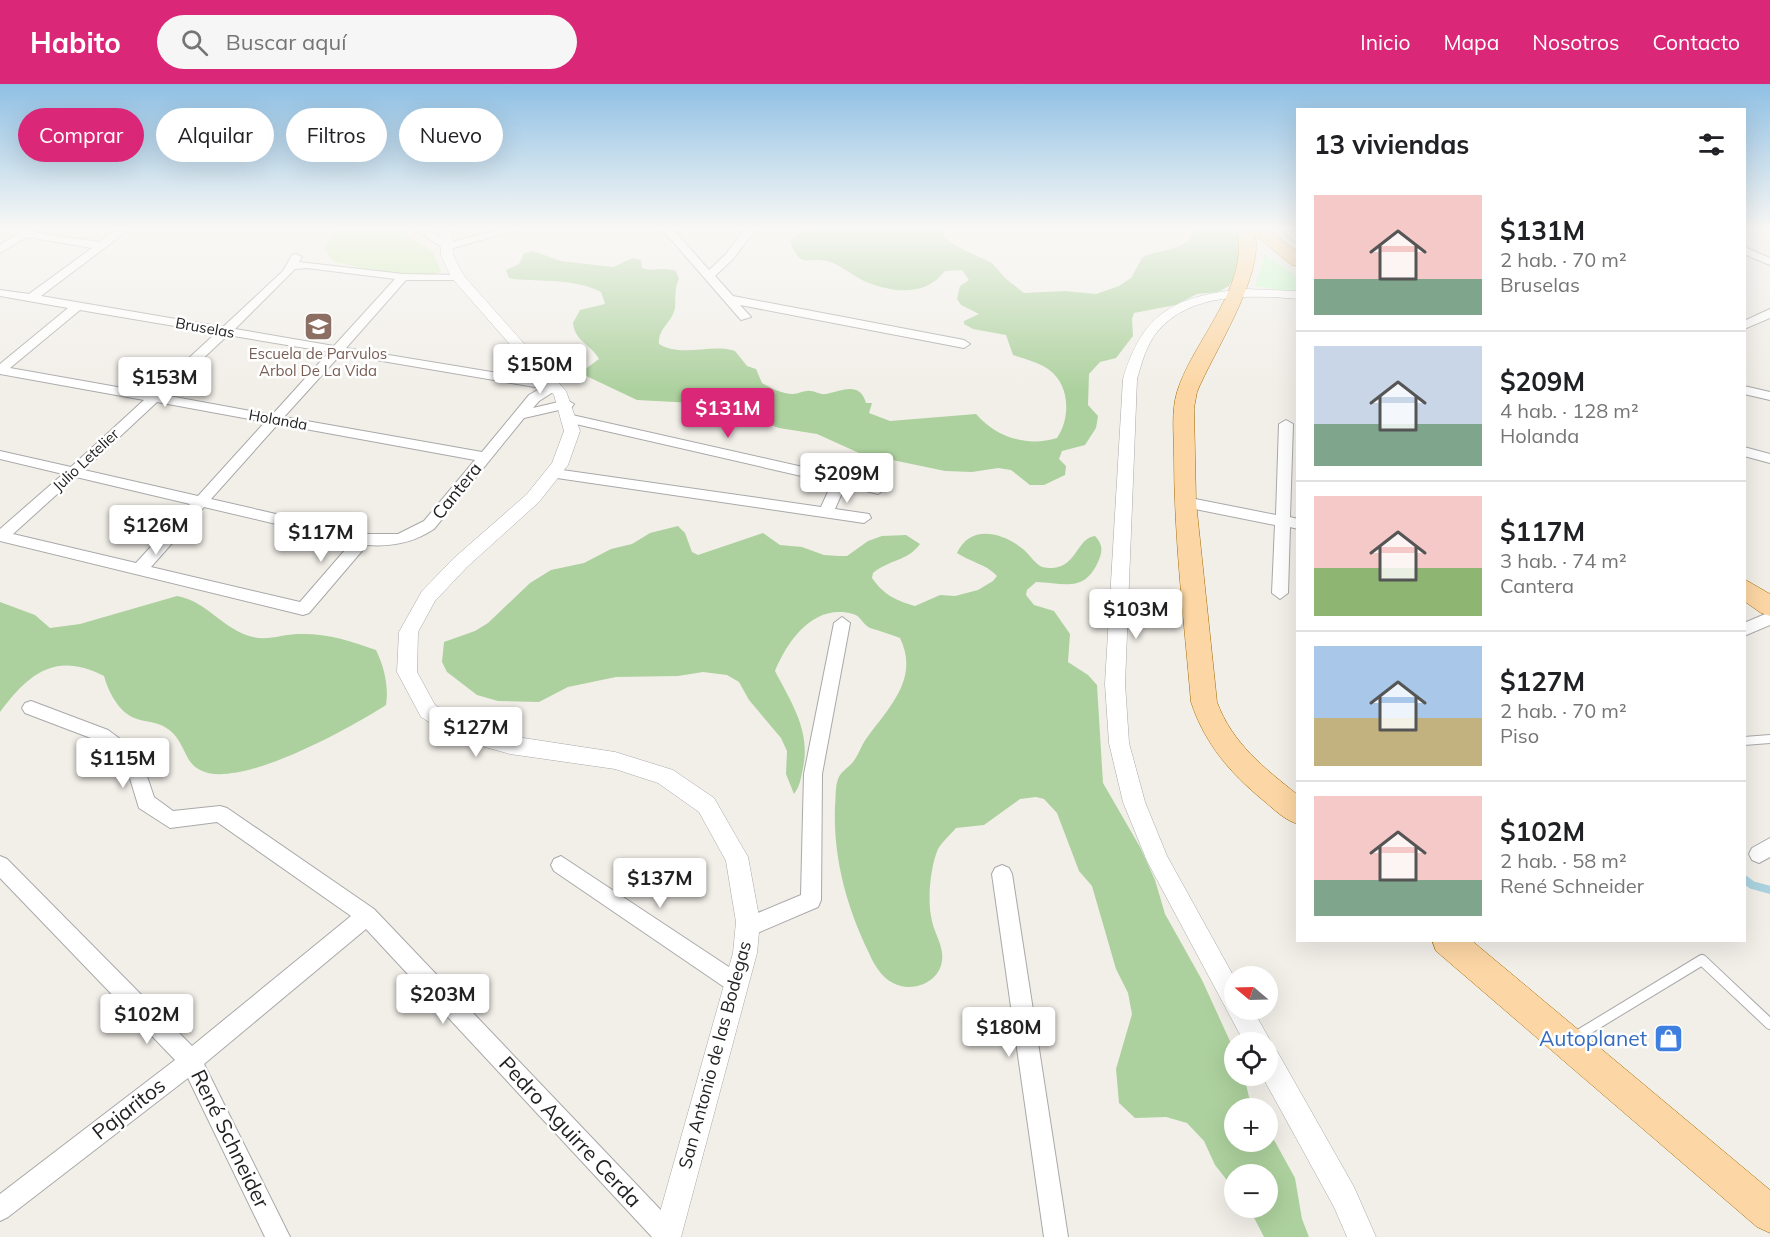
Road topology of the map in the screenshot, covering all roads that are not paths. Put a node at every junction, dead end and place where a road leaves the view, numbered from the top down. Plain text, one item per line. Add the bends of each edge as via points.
1 (53, 282) edge
2 (274, 282) edge
3 (399, 282) edge
4 (462, 282) edge
5 (713, 282) edge
6 (1238, 282) edge
7 (0, 293) edge
8 (1233, 295) junction
9 (1296, 296) edge
10 (31, 298) junction
11 (729, 299) junction
12 (78, 306) junction
13 (1770, 313) edge
14 (744, 317) dead end
15 (1746, 325) edge
16 (223, 331) junction
17 (964, 344) dead end
18 (337, 350) junction
19 (0, 370) edge
20 (553, 386) junction
21 (1746, 390) edge
22 (1770, 396) edge
23 (153, 398) junction
24 (569, 411) junction
25 (520, 415) junction
26 (276, 420) junction
27 (1286, 424) dead end
28 (1746, 452) edge
29 (0, 455) edge
30 (485, 457) junction
31 (1770, 459) edge
32 (75, 471) junction
33 (555, 474) junction
34 (840, 481) junction
35 (878, 489) dead end
36 (204, 500) junction
37 (1185, 502) junction
38 (825, 514) junction
39 (864, 518) dead end
40 (1281, 520) junction
41 (1296, 524) edge
42 (1, 536) edge
43 (363, 539) junction
44 (140, 569) junction
45 (1746, 589) edge
46 (1280, 593) dead end
47 (1770, 606) edge
48 (1770, 618) edge
49 (842, 623) dead end
50 (1746, 629) edge
51 (31, 708) dead end
52 (1770, 739) edge
53 (1746, 741) edge
54 (1296, 810) edge
55 (0, 865) edge
56 (561, 865) dead end
57 (1002, 874) dead end
58 (367, 916) junction
59 (748, 927) junction
60 (1461, 944) edge
61 (1224, 983) edge
62 (737, 984) junction
63 (1770, 1024) edge
64 (1567, 1042) junction
65 (191, 1061) junction
66 (1278, 1078) edge
67 (0, 1209) edge
68 (1770, 1214) edge
69 (667, 1236) edge
70 (278, 1237) edge
71 (1056, 1237) edge
72 (1362, 1237) edge

1 - 10 street
2 - 16 street, Julio Letelier
3 - 18 street
4 - 20 street
5 - 11 street
6 - 8 main road
7 - 10 street, Bruselas
8 - 9 street
8 - 37 main road via 1187,392
8 - 61 street via 1201,298 1175,309 1151,330 1133,366 1115,684 1119,742 1144,831
10 - 12 street, Bruselas
11 - 14 street
11 - 17 street
12 - 16 street, Bruselas
12 - 19 street
13 - 15 street
16 - 18 street, Bruselas
16 - 23 street, Julio Letelier
18 - 20 street, Bruselas
18 - 26 street
19 - 23 street, Holanda
20 - 24 street
20 - 25 street, Cantera via 534,398
21 - 22 street
23 - 26 street, Holanda
23 - 32 street, Julio Letelier
24 - 25 street
24 - 33 street, San Antonio de las Bodegas via 571,442
24 - 34 street
25 - 30 street, Cantera
26 - 30 street, Holanda
26 - 36 street
27 - 40 street
28 - 31 street
29 - 32 street, Cantera
30 - 43 street, Cantera via 420,532 400,540
32 - 36 street, Cantera
32 - 42 street, Julio Letelier
33 - 38 street
33 - 59 street, San Antonio de las Bodegas via 458,565 426,601 408,633 407,675 424,706 463,734 499,743 623,760 656,771 690,791 718,820 736,855
34 - 35 street
34 - 38 street
36 - 43 street, Cantera
36 - 44 street
37 - 40 street
37 - 54 main road via 1208,716 1230,753
38 - 39 street
40 - 41 street
40 - 46 street
42 - 44 street
43 - 44 street via 303,609
45 - 47 main road
48 - 50 street
49 - 59 street via 813,774 811,900
51 - 58 street, Pedro Aguirre Cerda via 102,735 133,758 146,802 170,820 220,814
52 - 53 lane
55 - 65 street, René Schneider
56 - 62 street
57 - 71 street
58 - 65 street, Pajaritos
58 - 69 street, Pedro Aguirre Cerda
59 - 62 street, San Antonio de las Bodegas
60 - 64 main road
62 - 69 street, San Antonio de las Bodegas
63 - 64 lane via 1702,960
64 - 68 main road
65 - 67 street, Pajaritos
65 - 70 street, René Schneider
66 - 72 street

